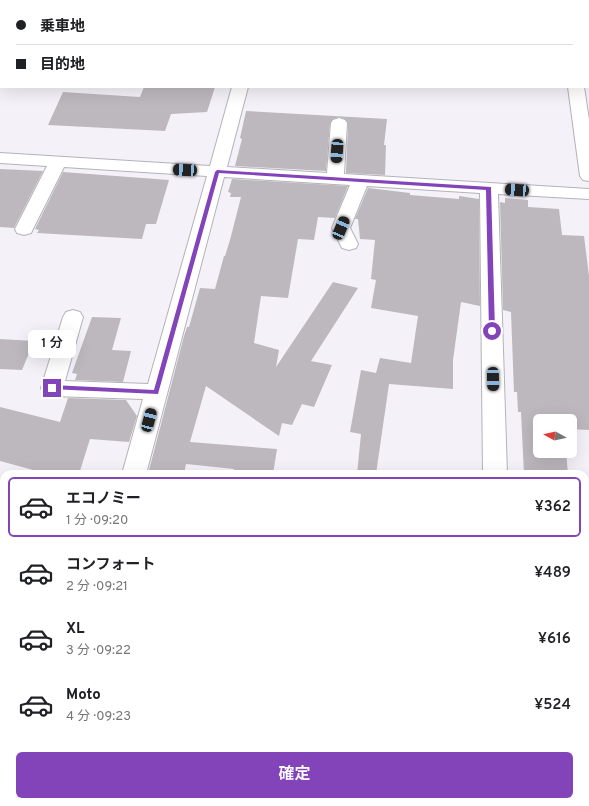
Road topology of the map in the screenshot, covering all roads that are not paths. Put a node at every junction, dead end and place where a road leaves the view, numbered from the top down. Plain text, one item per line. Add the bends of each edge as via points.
1 (240, 88) edge
2 (576, 88) edge
3 (339, 123) dead end
4 (0, 158) edge
5 (58, 162) junction
6 (217, 172) junction
7 (589, 176) edge
8 (335, 179) junction
9 (361, 180) junction
10 (489, 188) junction
11 (589, 194) edge
12 (24, 229) dead end
13 (349, 244) dead end
14 (73, 317) dead end
15 (156, 392) junction
16 (135, 470) edge
17 (495, 470) edge

1 - 6 street
2 - 7 street
3 - 8 street
4 - 5 street
5 - 6 street
5 - 12 street
6 - 8 street
6 - 15 street
8 - 9 street
9 - 10 street
9 - 13 street via 341,228
10 - 11 street
10 - 17 street
14 - 15 street via 52,388
15 - 16 street

